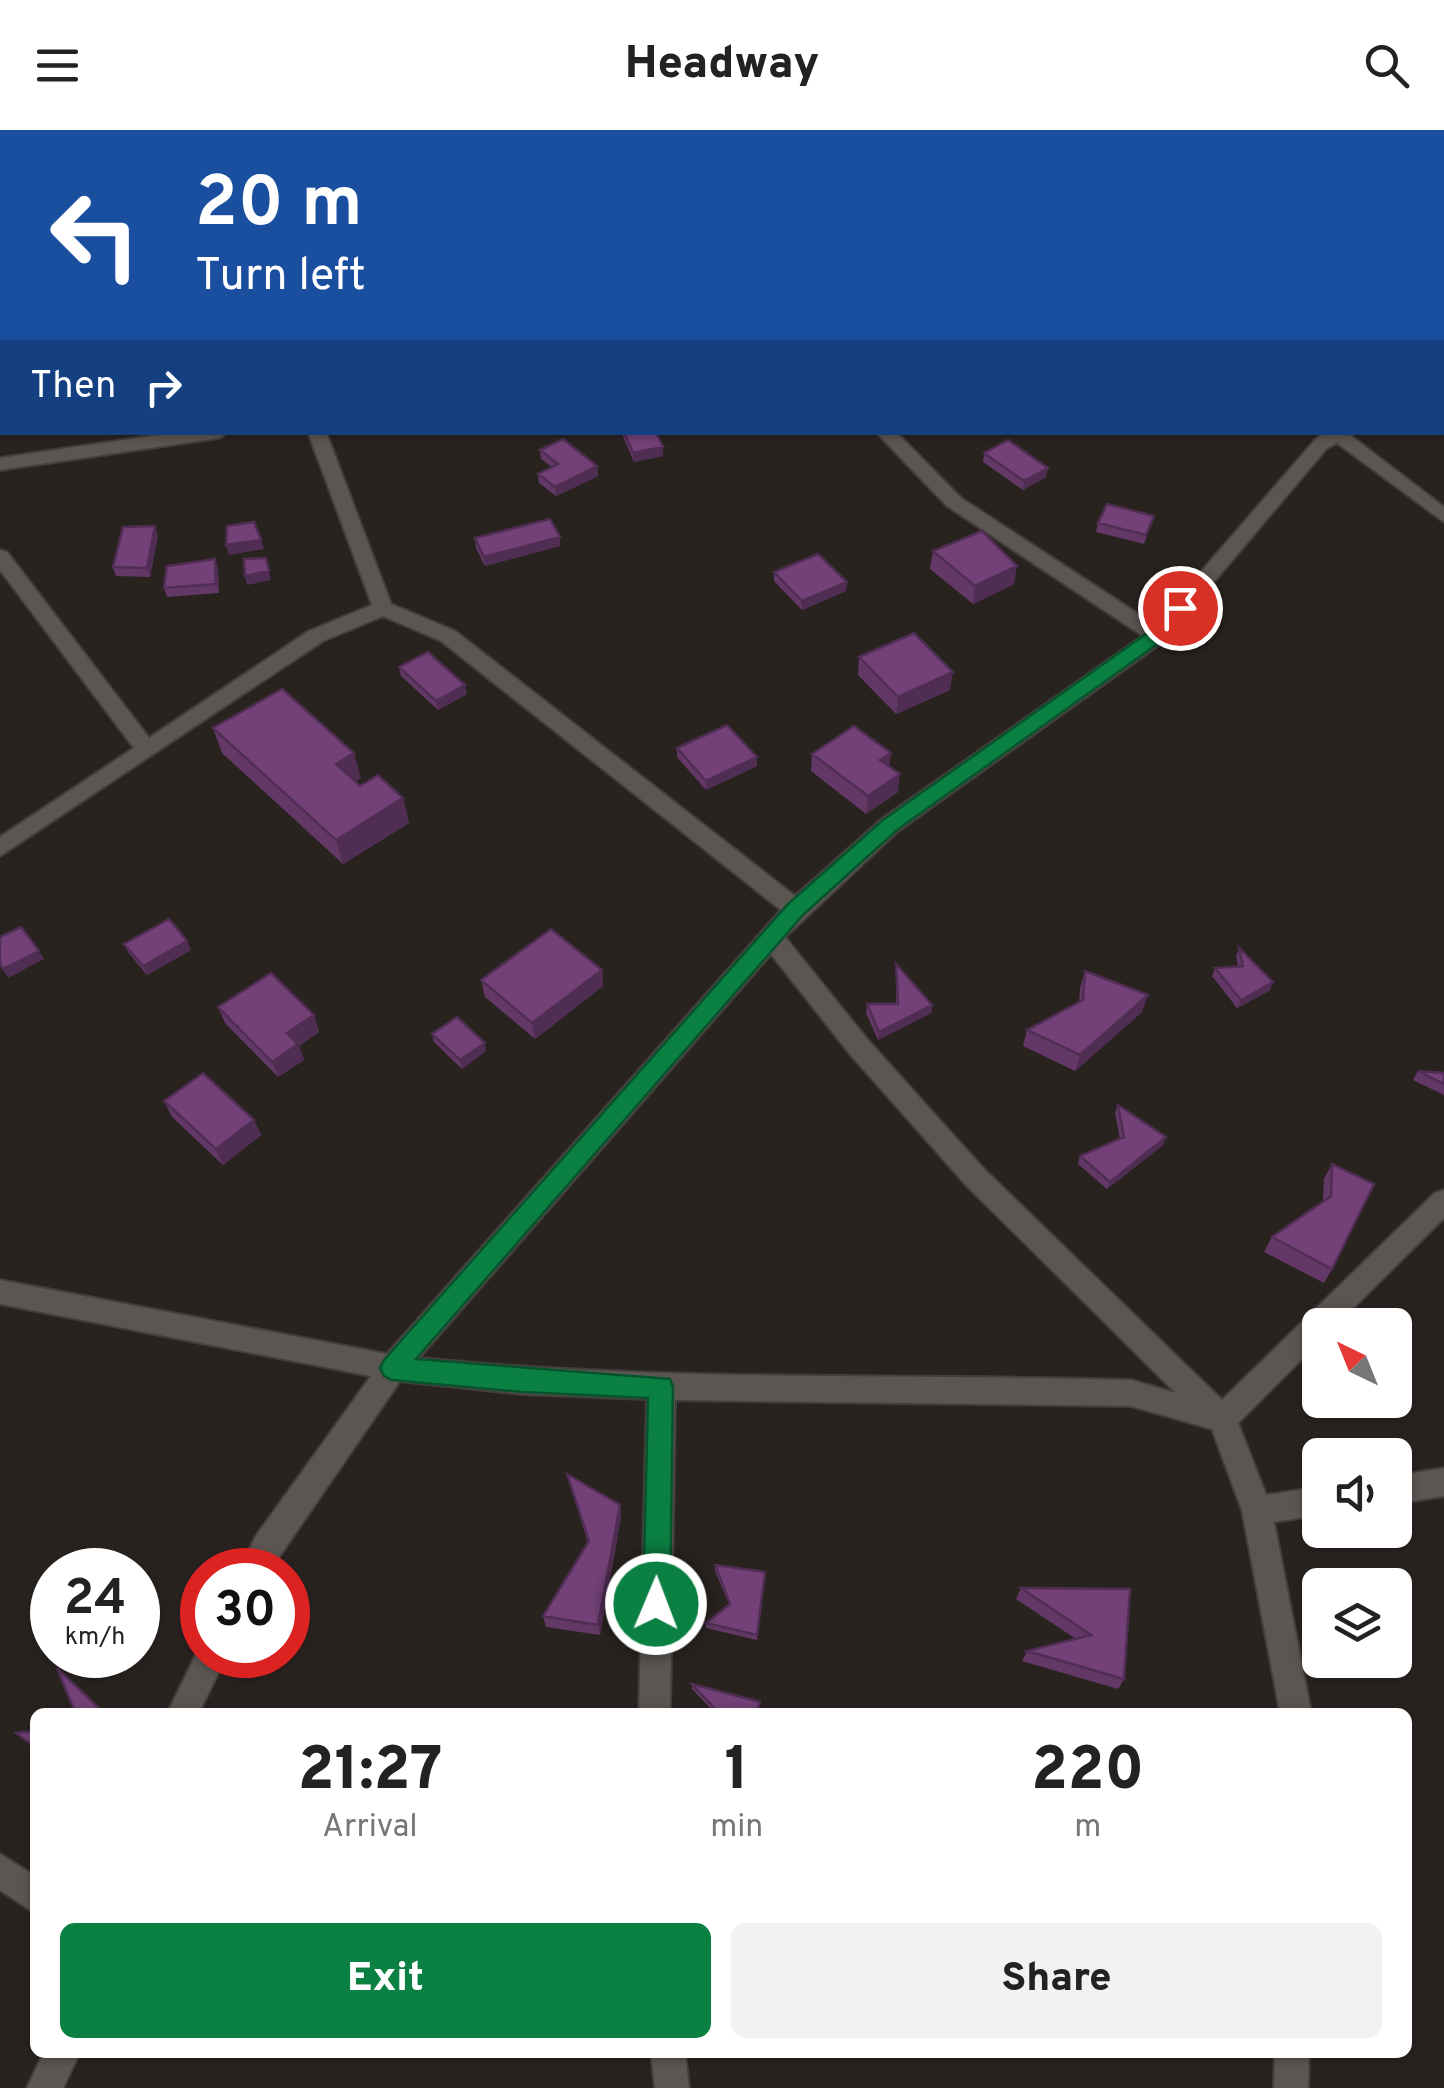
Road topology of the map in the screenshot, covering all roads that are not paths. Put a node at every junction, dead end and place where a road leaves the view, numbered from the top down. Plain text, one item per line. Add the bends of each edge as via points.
1 (198, 435) edge
2 (318, 435) edge
3 (888, 435) edge
4 (1323, 436) edge
5 (0, 464) edge
6 (1444, 516) edge
7 (0, 556) edge
8 (383, 608) junction
9 (1156, 636) junction
10 (146, 750) junction
11 (0, 848) edge
12 (796, 909) junction
13 (771, 937) junction
14 (1444, 1201) edge
15 (0, 1292) edge
16 (392, 1368) junction
17 (661, 1387) junction
18 (1222, 1419) junction
19 (1444, 1482) edge
20 (1412, 1487) edge
21 (1302, 1503) edge
22 (1257, 1510) junction
23 (265, 1548) edge
24 (200, 1678) edge
25 (184, 1708) edge
26 (654, 1708) edge
27 (1295, 1708) edge
28 (0, 1870) edge
29 (30, 1893) edge
30 (60, 2058) edge
31 (669, 2058) edge
32 (1292, 2058) edge
33 (44, 2088) edge
34 (672, 2088) edge
35 (1291, 2088) edge

1 - 5 street
2 - 8 street
3 - 9 street via 954,502
4 - 6 street
4 - 9 street
7 - 10 street
8 - 10 street via 316,636
8 - 12 street via 448,636
9 - 12 street via 890,825
10 - 11 street
12 - 13 street
13 - 16 street
13 - 18 street via 974,1176
14 - 18 street
15 - 16 street
16 - 17 street
16 - 23 street
17 - 18 street via 1132,1393
17 - 26 street
18 - 22 street
19 - 20 street
21 - 22 street
22 - 27 street
24 - 25 street
28 - 29 street
30 - 33 street
31 - 34 street
32 - 35 street

